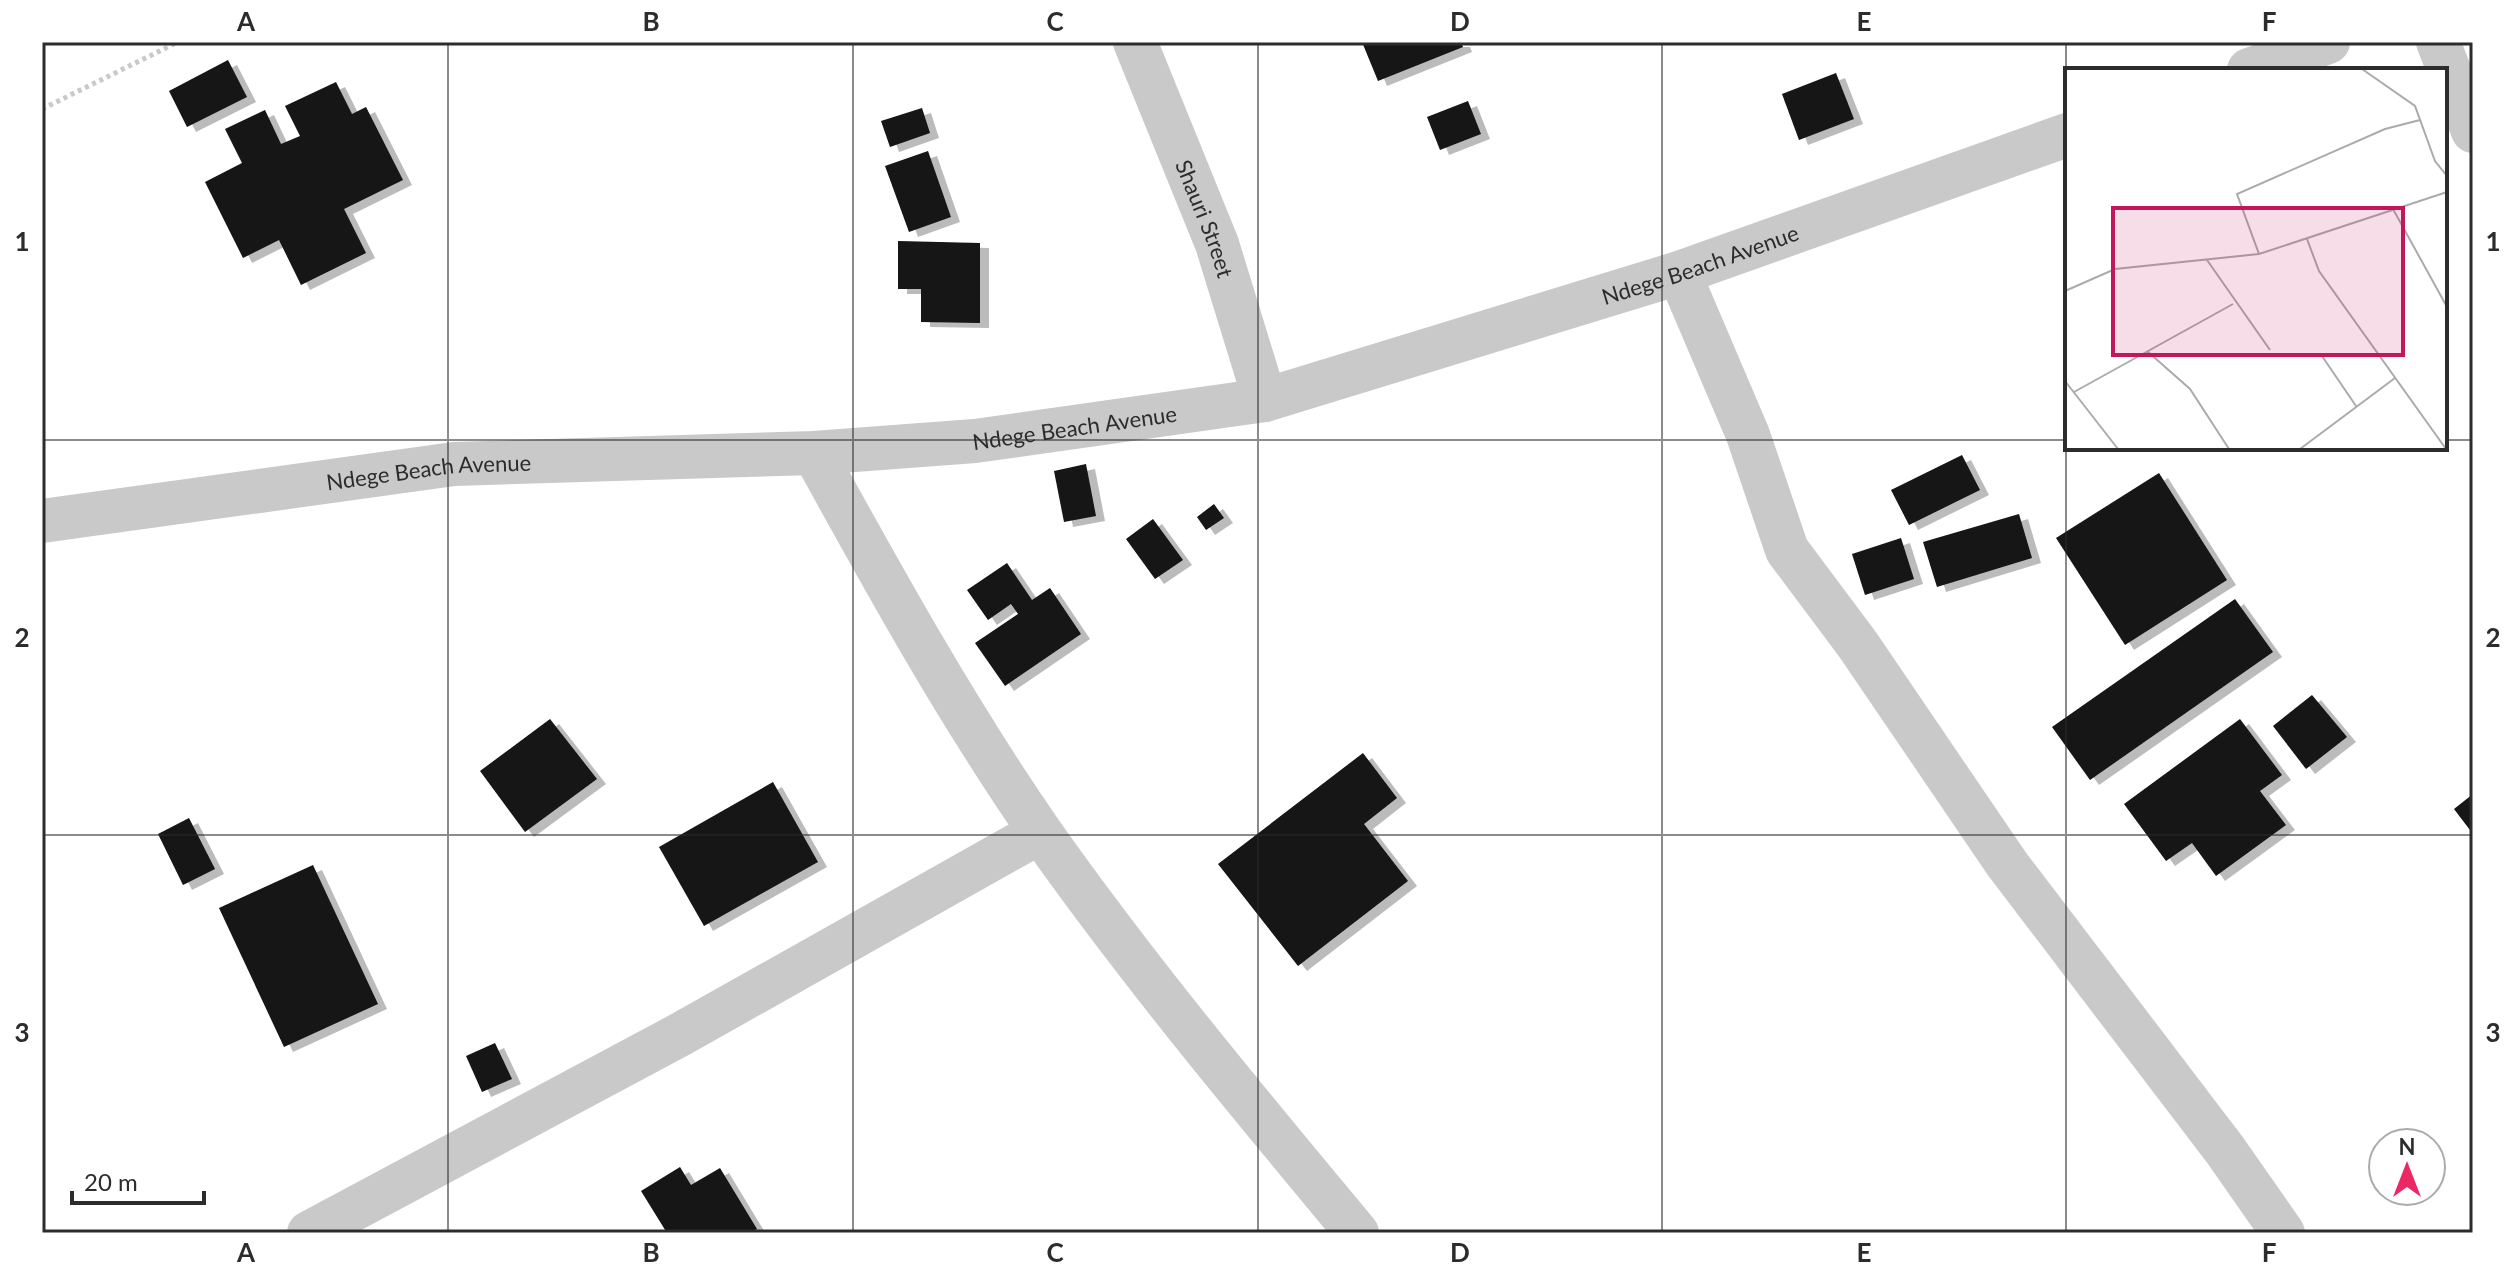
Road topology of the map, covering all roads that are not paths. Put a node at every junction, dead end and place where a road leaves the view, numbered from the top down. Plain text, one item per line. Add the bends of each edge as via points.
1 (1135, 42) edge
2 (2328, 42) edge
3 (2438, 42) edge
4 (2255, 68) edge
5 (2473, 131) edge
6 (2065, 136) edge
7 (1679, 273) junction
8 (1265, 400) junction
9 (814, 453) junction
10 (42, 521) edge
11 (1040, 832) junction
12 (309, 1233) edge
13 (1357, 1233) edge
14 (2283, 1233) edge

1 - 8 street, Shauri Street via 1217,244
2 - 4 street
3 - 5 street
6 - 7 street, Ndege Beach Avenue
7 - 8 street, Ndege Beach Avenue
7 - 14 street via 1748,435 1787,550 2007,864
8 - 9 street, Ndege Beach Avenue via 975,441
9 - 10 street, Ndege Beach Avenue via 454,464
9 - 11 street via 908,624
11 - 12 street via 681,1034
11 - 13 street via 1177,1017

